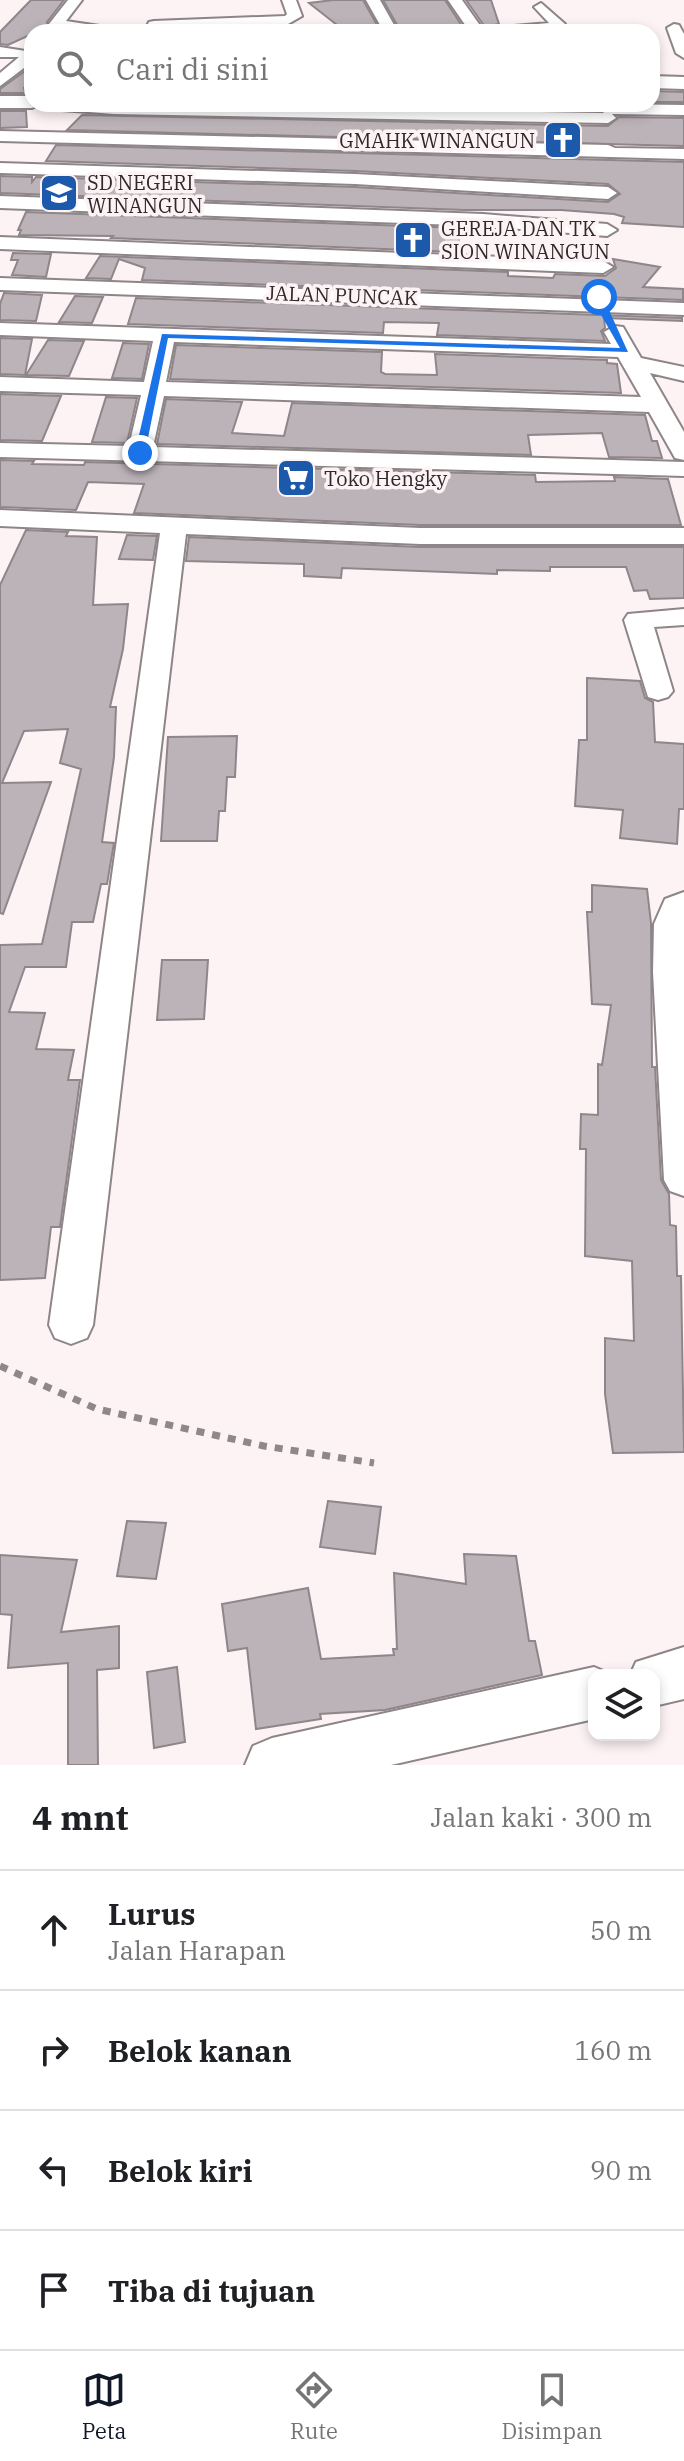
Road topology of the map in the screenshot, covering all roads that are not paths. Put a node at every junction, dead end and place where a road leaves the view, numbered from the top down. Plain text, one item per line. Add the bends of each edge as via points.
1 (75, 0) edge
2 (289, 0) edge
3 (373, 0) edge
4 (455, 0) edge
5 (541, 7) dead end
6 (167, 8) dead end
7 (56, 24) edge
8 (155, 24) edge
9 (220, 24) edge
10 (386, 24) edge
11 (472, 24) edge
12 (556, 24) edge
13 (674, 28) dead end
14 (0, 52) edge
15 (684, 53) edge
16 (24, 56) edge
17 (24, 61) edge
18 (0, 81) edge
19 (660, 82) edge
20 (684, 83) edge
21 (0, 102) edge
22 (24, 102) edge
23 (660, 110) edge
24 (684, 110) edge
25 (608, 112) edge
26 (0, 136) edge
27 (608, 152) junction
28 (684, 154) edge
29 (0, 168) edge
30 (608, 193) junction
31 (0, 202) edge
32 (607, 230) junction
33 (301, 233) junction
34 (0, 243) edge
35 (603, 267) junction
36 (0, 284) edge
37 (600, 304) junction
38 (684, 309) edge
39 (0, 329) edge
40 (165, 335) junction
41 (634, 365) junction
42 (676, 374) edge
43 (0, 384) edge
44 (154, 389) junction
45 (658, 405) junction
46 (0, 450) edge
47 (140, 453) junction
48 (684, 453) edge
49 (684, 469) edge
50 (0, 518) edge
51 (174, 528) junction
52 (684, 536) edge
53 (684, 617) edge
54 (658, 691) dead end
55 (684, 903) edge
56 (684, 1180) edge
57 (71, 1325) dead end
58 (684, 1673) edge
59 (660, 1679) edge
60 (588, 1694) edge
61 (272, 1765) edge

1 - 7 street
2 - 9 street via 295,16 288,20
3 - 10 street
4 - 11 street
5 - 12 street
6 - 8 street
13 - 15 street
14 - 16 street
17 - 18 street
19 - 20 highway
21 - 22 highway
23 - 24 street
25 - 27 street
26 - 27 street
27 - 28 street
27 - 30 street
29 - 30 street
30 - 32 street
31 - 33 street
32 - 33 street via 483,220
32 - 35 street
33 - 34 street
33 - 35 street
35 - 37 street
36 - 37 street, JALAN PUNCAK
37 - 38 street, JALAN PUNCAK
37 - 41 street
39 - 40 street
40 - 41 street
40 - 44 street
41 - 42 street
41 - 45 street
43 - 44 street
44 - 45 street
44 - 47 street
45 - 48 street
46 - 47 street
47 - 49 street
50 - 51 street
51 - 52 street via 420,536
51 - 57 street
53 - 54 street via 638,620
55 - 56 street via 671,924 671,972
58 - 59 street
60 - 61 street

